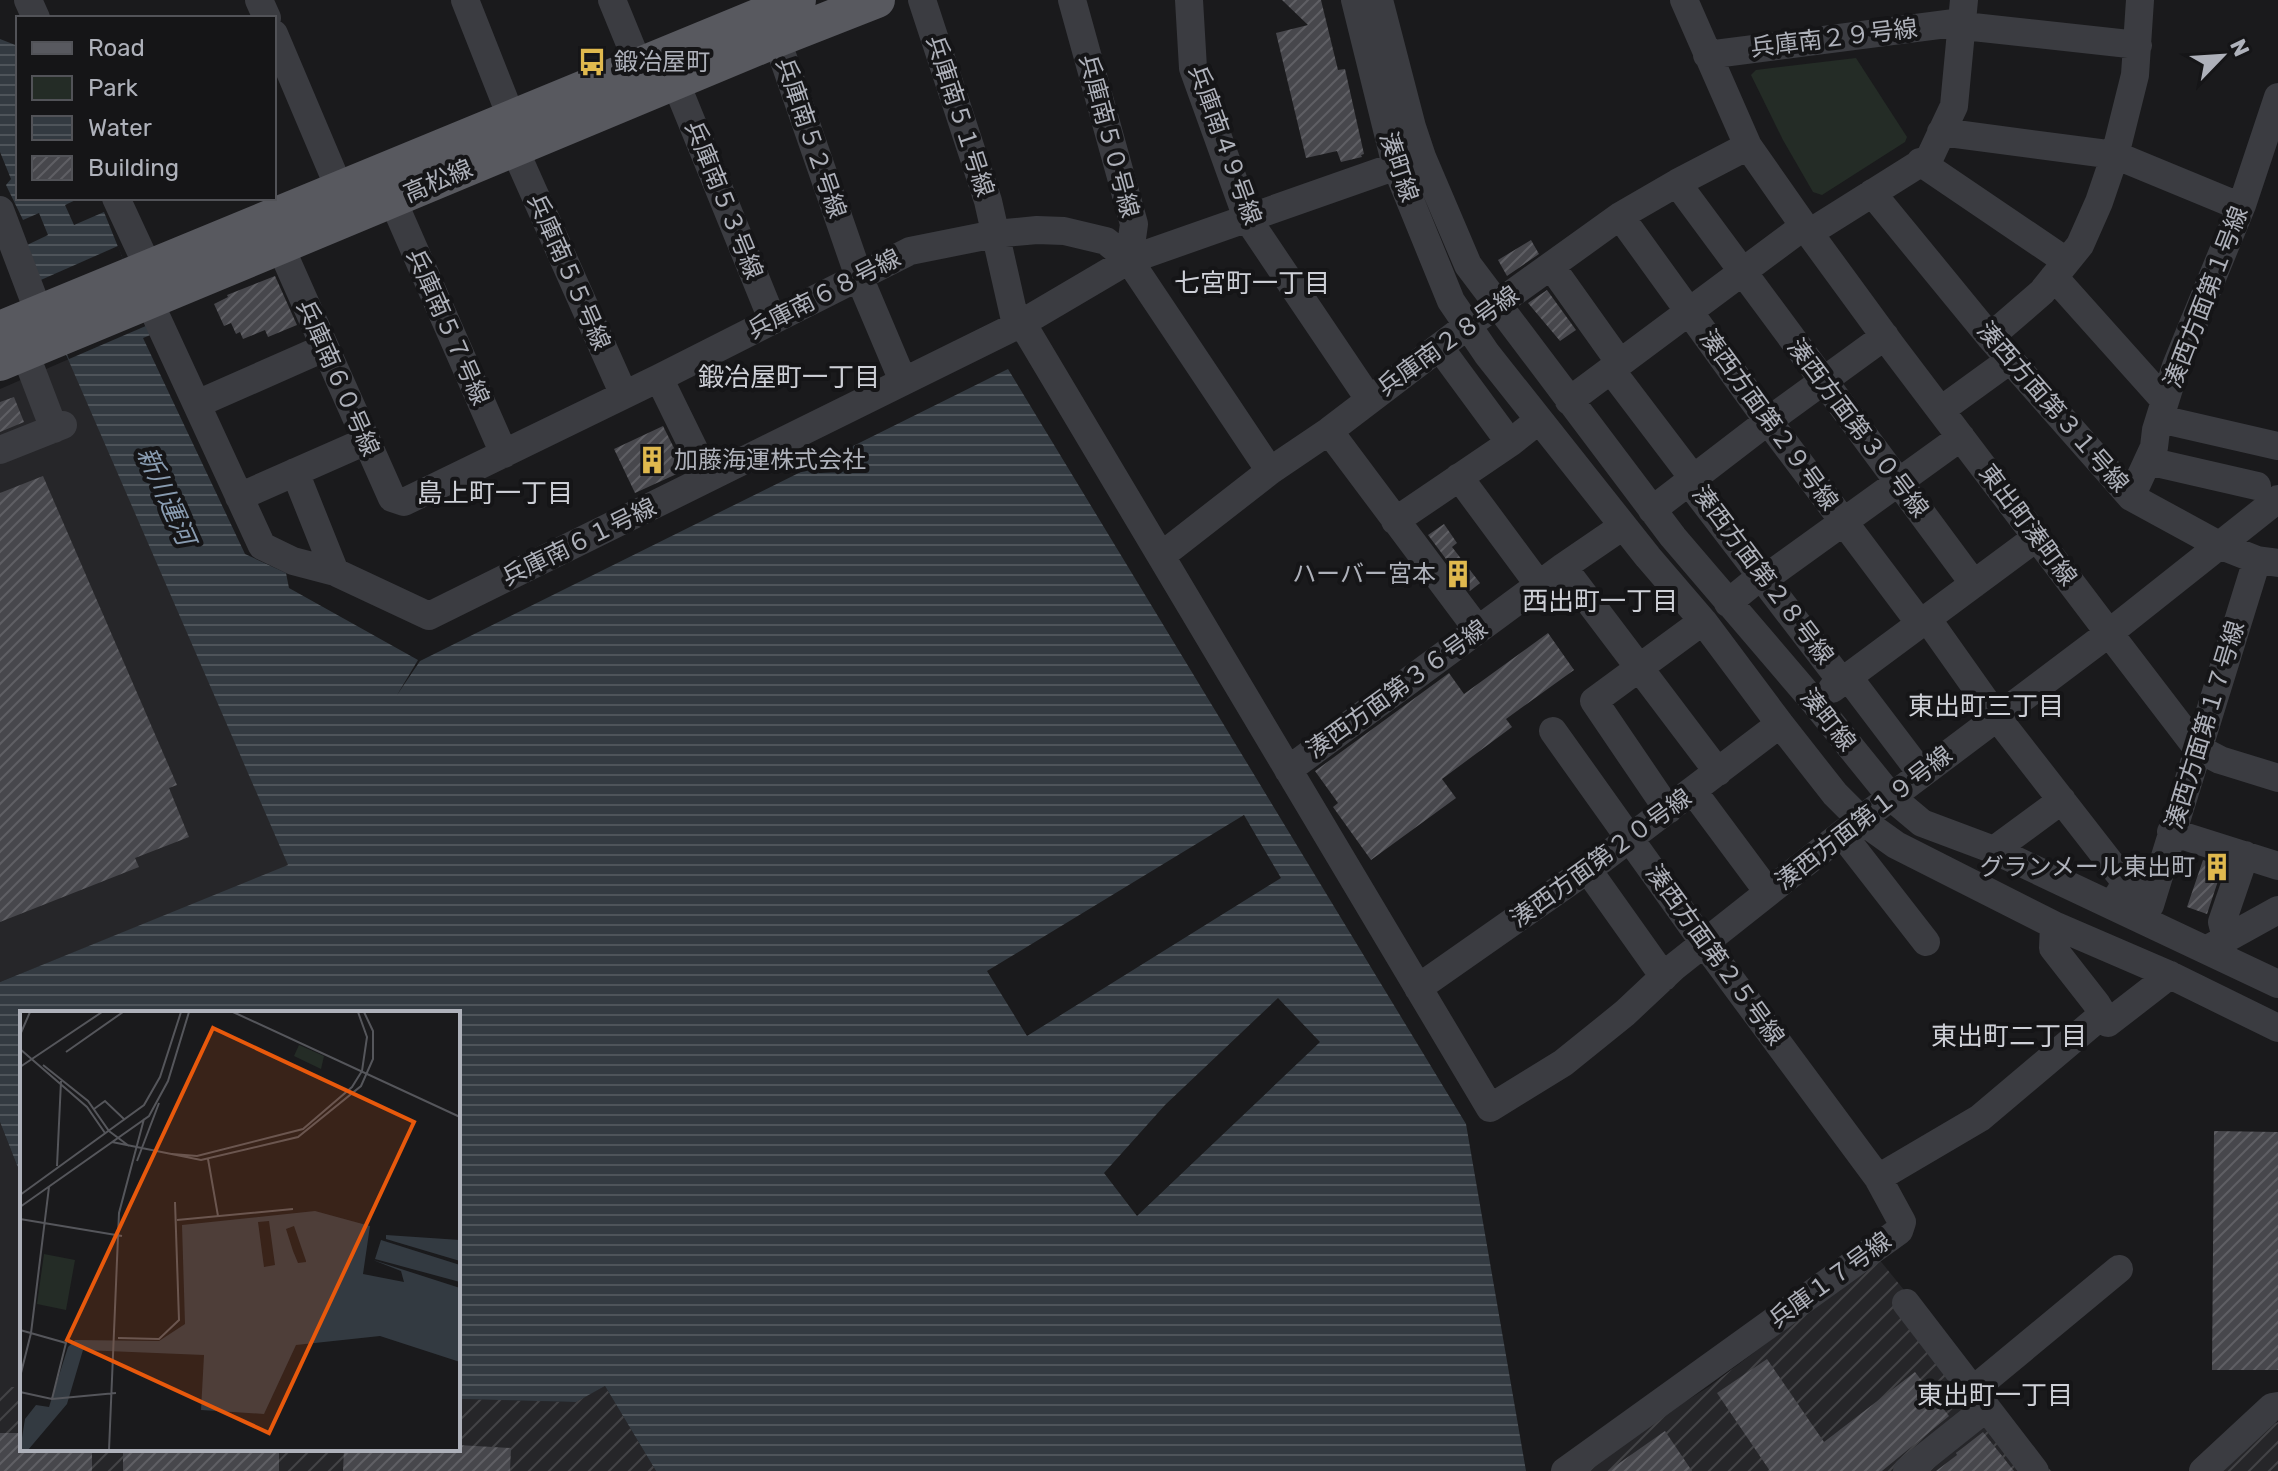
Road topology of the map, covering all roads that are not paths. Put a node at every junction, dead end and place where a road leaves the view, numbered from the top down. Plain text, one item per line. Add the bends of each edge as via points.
1 (465, 0) edge
2 (612, 0) edge
3 (877, 0) edge
4 (922, 0) edge
5 (1072, 0) edge
6 (1189, 0) edge
7 (1355, 0) edge
8 (1684, 0) edge
9 (2140, 0) edge
10 (1385, 8) edge
11 (1963, 11) edge
12 (777, 13) edge
13 (276, 39) edge
14 (2138, 45) junction
15 (1707, 55) junction
16 (639, 66) junction
17 (675, 81) junction
18 (2278, 97) edge
19 (1941, 132) junction
20 (513, 134) junction
21 (1748, 146) junction
22 (2115, 155) junction
23 (1422, 157) junction
24 (1920, 162) junction
25 (1396, 166) junction
26 (1677, 183) junction
27 (340, 190) junction
28 (1872, 193) junction
29 (117, 200) edge
30 (393, 201) junction
31 (2241, 207) junction
32 (0, 210) edge
33 (1620, 216) junction
34 (1247, 218) junction
35 (1806, 230) junction
36 (995, 234) junction
37 (280, 246) junction
38 (1129, 260) junction
39 (1551, 266) junction
40 (10, 268) edge
41 (2060, 269) junction
42 (1742, 272) junction
43 (859, 277) junction
44 (142, 286) junction
45 (1497, 305) junction
46 (1690, 311) junction
47 (772, 319) junction
48 (49, 320) junction
49 (1022, 323) junction
50 (1467, 326) junction
51 (1885, 336) junction
52 (1990, 337) junction
53 (8, 348) edge
54 (324, 348) junction
55 (1440, 348) junction
56 (2010, 360) junction
57 (1616, 366) junction
58 (659, 378) junction
59 (903, 381) junction
60 (1823, 381) junction
61 (624, 395) junction
62 (1369, 399) junction
63 (1569, 401) junction
64 (197, 404) junction
65 (1941, 410) junction
66 (2163, 410) junction
67 (1539, 420) junction
68 (1768, 421) junction
69 (1329, 431) junction
70 (1961, 437) junction
71 (366, 441) junction
72 (1510, 443) junction
73 (2272, 444) edge
74 (0, 450) edge
75 (504, 454) junction
76 (2148, 461) junction
77 (1270, 471) junction
78 (295, 472) junction
79 (1459, 477) junction
80 (1598, 477) junction
81 (708, 478) junction
82 (1691, 479) junction
83 (1899, 483) junction
84 (2268, 492) edge
85 (239, 497) junction
86 (2131, 497) junction
87 (404, 502) joint
88 (1652, 510) junction
89 (1395, 521) junction
90 (1844, 523) junction
91 (1623, 526) junction
92 (2037, 537) junction
93 (2219, 545) junction
94 (1161, 556) junction
95 (2268, 562) edge
96 (1563, 567) junction
97 (335, 572) junction
98 (1763, 578) junction
99 (1974, 584) junction
100 (1539, 585) junction
101 (1728, 603) junction
102 (1923, 620) junction
103 (1703, 621) junction
104 (1478, 630) junction
105 (2109, 633) junction
106 (1640, 668) junction
107 (1843, 679) junction
108 (1815, 703) junction
109 (1996, 716) junction
110 (1780, 724) junction
111 (1553, 731) dead end
112 (2197, 748) junction
113 (1288, 770) junction
114 (1718, 772) junction
115 (1921, 773) junction
116 (2278, 778) edge
117 (1693, 791) junction
118 (1891, 797) junction
119 (2062, 800) junction
120 (1668, 810) junction
121 (1851, 827) junction
122 (2171, 832) junction
123 (1630, 839) junction
124 (1994, 850) junction
125 (2245, 855) junction
126 (2278, 866) edge
127 (1588, 870) junction
128 (1768, 892) junction
129 (2118, 895) junction
130 (2278, 910) edge
131 (2054, 925) junction
132 (1926, 942) dead end
133 (1704, 943) junction
134 (2216, 944) junction
135 (2170, 975) junction
136 (1664, 977) junction
137 (2278, 984) edge
138 (1418, 988) junction
139 (2102, 1015) junction
140 (2278, 1028) edge
141 (1490, 1108) joint
142 (1878, 1178) junction
143 (2119, 1269) dead end
144 (1906, 1303) dead end
145 (1980, 1399) junction
146 (2278, 1406) edge
147 (1565, 1471) edge
148 (1907, 1471) edge
149 (2035, 1471) edge
150 (2203, 1471) edge

1 - 20 street, 兵庫南５５号線
2 - 16 street
3 - 12 main road, 高松線
4 - 36 street, 兵庫南５１号線
5 - 38 street, 兵庫南５０号線 via 1134,224
6 - 34 street, 兵庫南４９号線 via 1193,68
7 - 25 street, 湊町線
8 - 15 street, 東出町湊町線
9 - 14 street
10 - 23 street, 湊町線
11 - 14 street, 兵庫南２９号線 via 1973,27
11 - 15 street, 兵庫南２９号線
11 - 19 street via 1954,106
12 - 16 main road, 高松線
12 - 17 main road, 高松線
12 - 43 street, 兵庫南５２号線
13 - 27 street
14 - 22 street
15 - 21 street, 東出町湊町線
16 - 20 main road, 高松線
17 - 20 main road, 高松線
17 - 47 street, 兵庫南５３号線
18 - 31 street, 湊西方面第１号線
19 - 22 street
19 - 24 street via 1930,157
20 - 27 main road, 高松線
20 - 30 main road, 高松線
20 - 61 street, 兵庫南５５号線
21 - 26 street, 兵庫南２８号線
21 - 35 street, 東出町湊町線
22 - 31 street
22 - 41 street via 2080,245
23 - 25 street, 兵庫南６１号線
23 - 45 street, 湊町線 via 1468,265
24 - 28 street
24 - 41 street
25 - 34 street, 兵庫南６１号線
25 - 50 street, 湊町線 via 1440,277
26 - 33 street, 兵庫南２８号線
26 - 42 street, 湊西方面第３０号線
27 - 44 main road, 高松線
28 - 35 street
28 - 52 street, 湊西方面第３１号線
29 - 44 street, 兵庫南６１号線
30 - 37 main road, 高松線
30 - 75 street, 兵庫南５７号線
31 - 66 street, 湊西方面第１号線
32 - 40 street
33 - 39 street, 兵庫南２８号線
33 - 46 street, 湊西方面第２９号線
34 - 38 street, 兵庫南６１号線
34 - 62 street, 兵庫南４９号線
35 - 42 street
35 - 51 street, 東出町湊町線
36 - 38 street, 兵庫南６８号線 via 1064,231 1106,241
36 - 43 street, 兵庫南６８号線 via 910,251
36 - 49 street, 兵庫南５１号線 via 1012,311
37 - 44 main road, 高松線
37 - 54 street, 兵庫南６０号線
38 - 49 street, 兵庫南６１号線
38 - 77 street
39 - 45 street, 兵庫南２８号線
39 - 57 street, 湊西方面第２８号線
40 - 48 street
41 - 52 street
41 - 66 street
42 - 46 street
42 - 60 street, 湊西方面第３０号線
43 - 47 street, 兵庫南６８号線
43 - 59 street, 兵庫南５２号線
44 - 48 main road, 高松線
44 - 64 street, 兵庫南６１号線
45 - 50 street, 兵庫南２８号線
45 - 63 street, 湊町線
45 - 80 street, 湊町線 via 1501,342 1566,423
46 - 57 street
46 - 68 street, 湊西方面第２９号線
47 - 58 street, 兵庫南６８号線
48 - 53 main road, 高松線
49 - 59 street, 兵庫南６１号線
49 - 94 street, 兵庫南５１号線
50 - 55 street, 兵庫南２８号線
50 - 67 street, 湊町線
50 - 80 street, 湊町線 via 1494,348
51 - 60 street
51 - 65 street, 東出町湊町線
52 - 56 street, 湊西方面第３１号線
53 - 74 street via 58,427
54 - 64 street
54 - 71 street, 兵庫南６０号線
55 - 62 street, 兵庫南２８号線
55 - 72 street
56 - 65 street
56 - 86 street, 湊西方面第３１号線
57 - 63 street
57 - 82 street, 湊西方面第２８号線
58 - 61 street, 兵庫南６８号線
58 - 81 street
59 - 81 street, 兵庫南６１号線
60 - 68 street
60 - 83 street, 湊西方面第３０号線
61 - 75 street, 兵庫南６８号線
62 - 69 street, 兵庫南２８号線
63 - 88 street, 湊町線
64 - 85 street, 兵庫南６１号線
65 - 70 street, 東出町湊町線
66 - 73 street
66 - 76 street, 湊西方面第１号線
67 - 72 street
67 - 91 street, 湊町線
68 - 82 street
68 - 90 street, 湊西方面第２９号線
69 - 77 street, 兵庫南２８号線
69 - 89 street
70 - 83 street
70 - 92 street, 東出町湊町線
71 - 78 street
71 - 87 street, 兵庫南６０号線 via 392,498
72 - 79 street
73 - 84 street
75 - 87 street, 兵庫南６８号線
76 - 84 street
76 - 86 street, 湊西方面第１号線
77 - 94 street, 兵庫南２８号線
78 - 85 street
78 - 97 street
79 - 89 street
79 - 100 street
80 - 121 street, 湊町線 via 1843,788
81 - 97 street, 兵庫南６１号線 via 429,616
82 - 88 street
82 - 98 street, 湊西方面第２８号線
83 - 90 street
83 - 99 street, 湊西方面第３０号線
84 - 93 street, 湊西方面第１９号線 via 2249,521
85 - 97 street, 兵庫南６１号線 via 262,546
86 - 93 street, 湊西方面第３１号線
88 - 101 street, 湊町線
89 - 104 street
90 - 98 street
90 - 102 street, 湊西方面第２９号線
91 - 96 street, 湊西方面第３６号線
91 - 103 street, 湊町線
92 - 99 street
92 - 105 street, 東出町湊町線
93 - 95 street, 湊西方面第３１号線
93 - 105 street, 湊西方面第１９号線
94 - 113 street, 兵庫南５１号線
95 - 112 street, 湊西方面第１７号線
96 - 100 street, 湊西方面第３６号線
96 - 106 street
98 - 101 street
98 - 107 street, 湊西方面第２８号線
99 - 102 street
100 - 104 street, 湊西方面第３６号線
101 - 108 street, 湊町線
102 - 107 street
102 - 109 street, 湊西方面第２９号線
103 - 106 street
103 - 110 street, 湊町線
104 - 113 street, 湊西方面第３６号線
105 - 109 street, 湊西方面第１９号線
105 - 112 street, 東出町湊町線
106 - 114 street
106 - 120 street via 1594,701
107 - 108 street
107 - 115 street, 湊西方面第２８号線 via 1852,682
108 - 118 street, 湊町線
109 - 115 street, 湊西方面第１９号線
109 - 119 street, 湊西方面第２９号線
110 - 114 street, 湊西方面第２０号線
110 - 121 street, 湊町線 via 1835,794
111 - 123 street, 湊西方面第２５号線
112 - 116 street, 東出町湊町線
112 - 122 street, 湊西方面第１７号線
113 - 138 street, 兵庫南５１号線
114 - 117 street, 湊西方面第２０号線
115 - 118 street, 湊西方面第１９号線
117 - 120 street, 湊西方面第２０号線
117 - 128 street
118 - 121 street, 湊西方面第１９号線
118 - 124 street, 湊町線 via 1922,823
119 - 124 street
119 - 129 street, 湊西方面第２９号線
120 - 123 street, 湊西方面第２０号線
121 - 128 street, 湊西方面第１９号線
121 - 131 street, 湊町線
121 - 132 street
122 - 125 street
122 - 129 street, 湊西方面第１７号線 via 2150,905
123 - 127 street, 湊西方面第２０号線
123 - 133 street, 湊西方面第２５号線
124 - 129 street, 湊町線
125 - 126 street
125 - 134 street
127 - 136 street
127 - 138 street, 湊西方面第２０号線
128 - 133 street, 湊西方面第１９号線
129 - 134 street, 湊町線
130 - 134 street
131 - 135 street, 湊町線
131 - 139 street via 2053,948
133 - 136 street, 湊西方面第１９号線
133 - 142 street, 湊西方面第２５号線
134 - 137 street, 湊町線
135 - 139 street via 2108,1023
135 - 140 street, 湊町線
136 - 141 street, 湊西方面第１９号線 via 1563,1063
138 - 141 street, 兵庫南５１号線
139 - 142 street via 1980,1118
142 - 147 street, 兵庫１７号線 via 1902,1222 1899,1231
143 - 145 street
144 - 145 street
145 - 148 street
145 - 149 street
146 - 150 street

